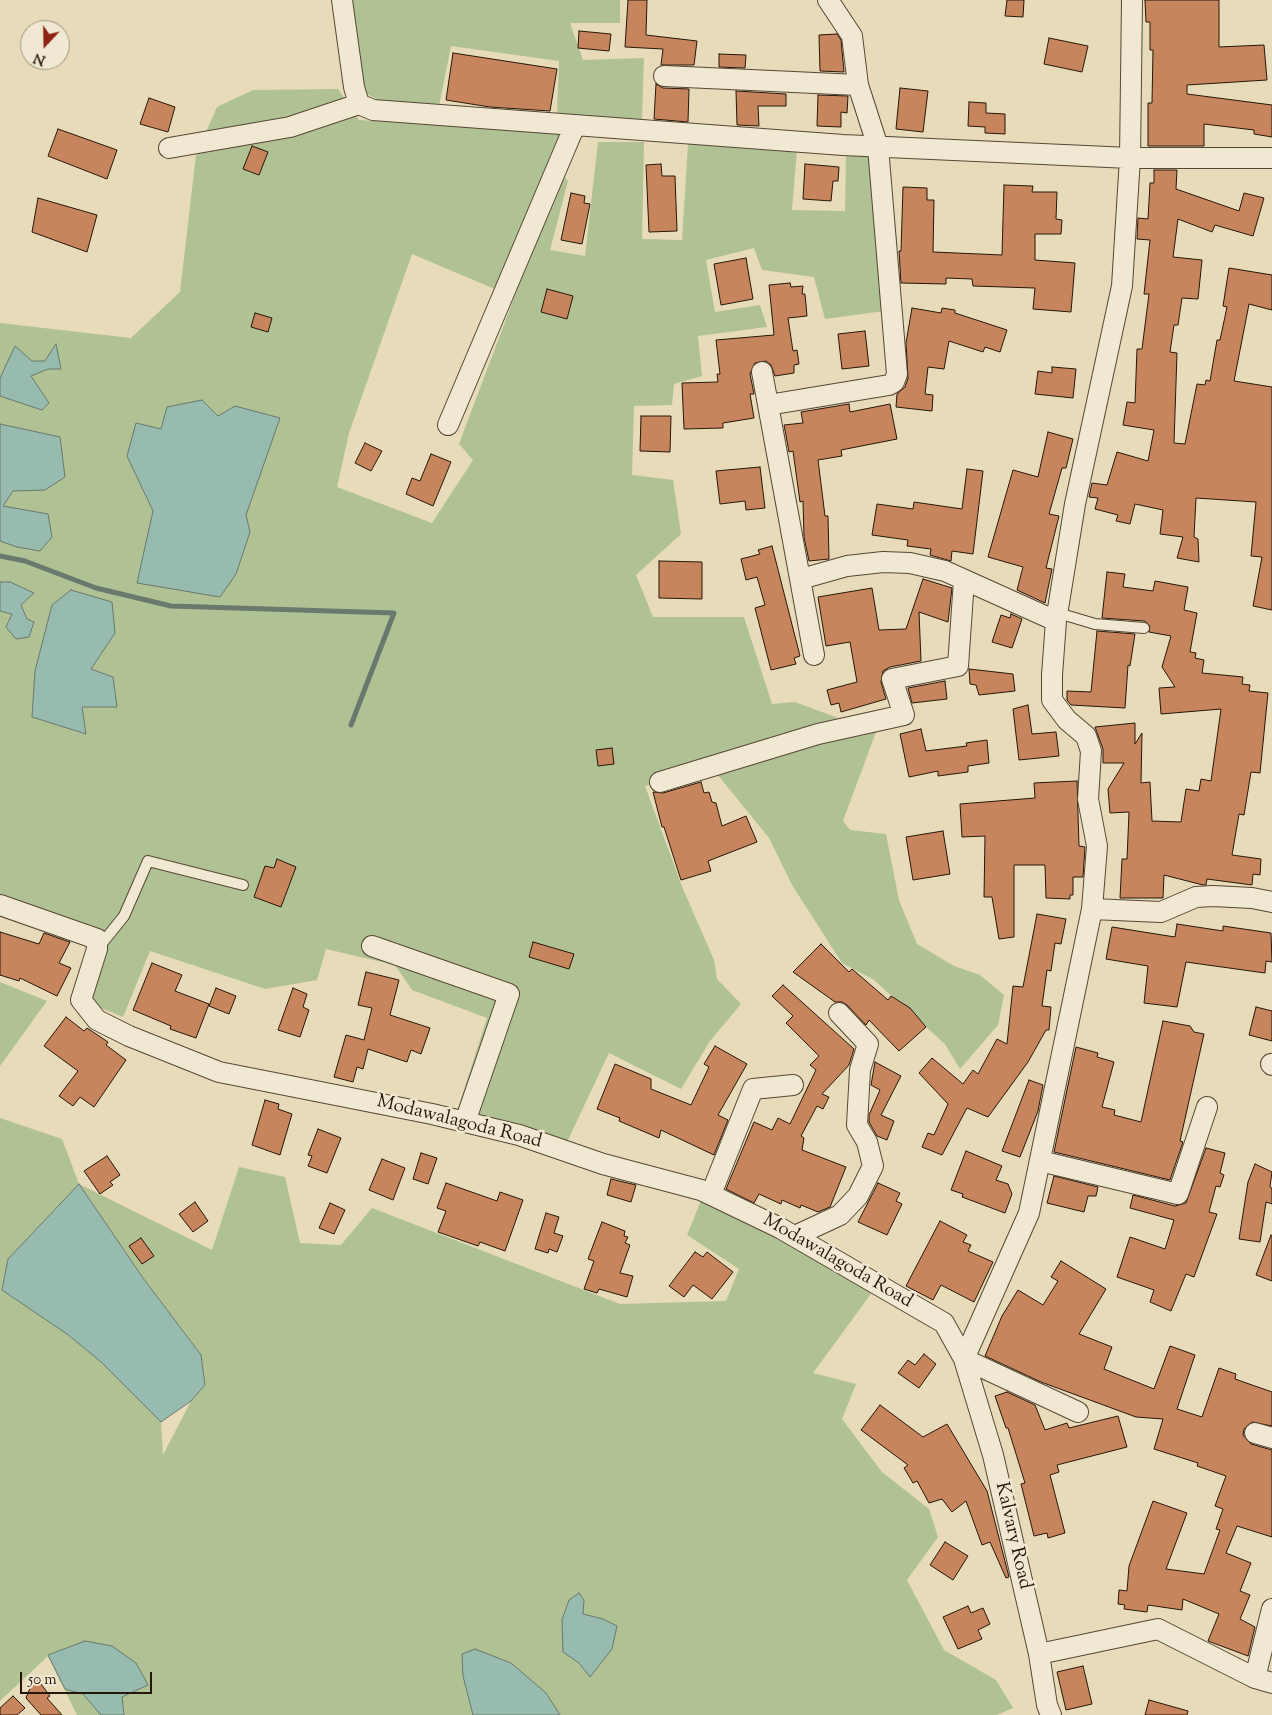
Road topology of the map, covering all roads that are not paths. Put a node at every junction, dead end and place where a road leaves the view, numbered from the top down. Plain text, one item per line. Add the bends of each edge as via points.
1 (342, 0) edge
2 (828, 0) edge
3 (1132, 0) edge
4 (664, 76) dead end
5 (858, 85) junction
6 (360, 104) junction
7 (575, 125) junction
8 (878, 147) junction
9 (169, 148) dead end
10 (1130, 158) junction
11 (1272, 158) edge
12 (762, 372) dead end
13 (768, 405) junction
14 (448, 425) dead end
15 (801, 579) junction
16 (964, 580) junction
17 (1057, 617) junction
18 (1144, 628) dead end
19 (814, 655) dead end
20 (660, 782) dead end
21 (243, 886) dead end
22 (1272, 902) edge
23 (0, 905) edge
24 (1092, 909) junction
25 (372, 946) dead end
26 (97, 949) junction
27 (839, 1013) dead end
28 (793, 1085) dead end
29 (1207, 1107) dead end
30 (465, 1122) junction
31 (1040, 1161) junction
32 (711, 1194) junction
33 (795, 1236) junction
34 (964, 1359) junction
35 (1078, 1412) dead end
36 (1272, 1609) edge
37 (1039, 1654) junction
38 (1263, 1680) edge
39 (1048, 1714) edge

1 - 6 street via 354,87
2 - 5 street via 852,36
3 - 10 street
4 - 5 street
5 - 8 street
6 - 7 street via 373,110
6 - 9 street via 290,127
7 - 8 street
7 - 14 street
8 - 10 street
8 - 13 street via 898,374 889,385
10 - 11 street
10 - 17 street via 1122,286 1075,504
12 - 13 street
13 - 15 street
15 - 16 street via 847,566 883,562 945,571
15 - 19 street
16 - 17 street
16 - 20 street via 958,666 892,679 904,715 818,734
17 - 18 lane
17 - 24 street via 1052,700 1067,720 1086,736 1091,751 1088,799 1097,846
21 - 26 lane via 148,862 124,916
22 - 24 street via 1212,896 1196,897 1161,912
23 - 26 street via 97,939
24 - 31 street via 1070,1003
25 - 30 street via 509,994
26 - 30 street, Modawalagoda Road via 82,1000 97,1020 129,1036 219,1072
27 - 33 street via 868,1044 860,1070 857,1125 867,1142 874,1166 858,1196 840,1215
28 - 32 street via 753,1089
29 - 31 street via 1178,1194
30 - 32 street, Modawalagoda Road via 519,1135 603,1164
31 - 34 street via 1029,1213
32 - 33 street, Modawalagoda Road
33 - 34 street, Modawalagoda Road via 944,1323
34 - 35 street
34 - 37 street, Kalvary Road via 993,1455
36 - 38 street
37 - 38 street via 1158,1629
37 - 39 street, Kalvary Road

